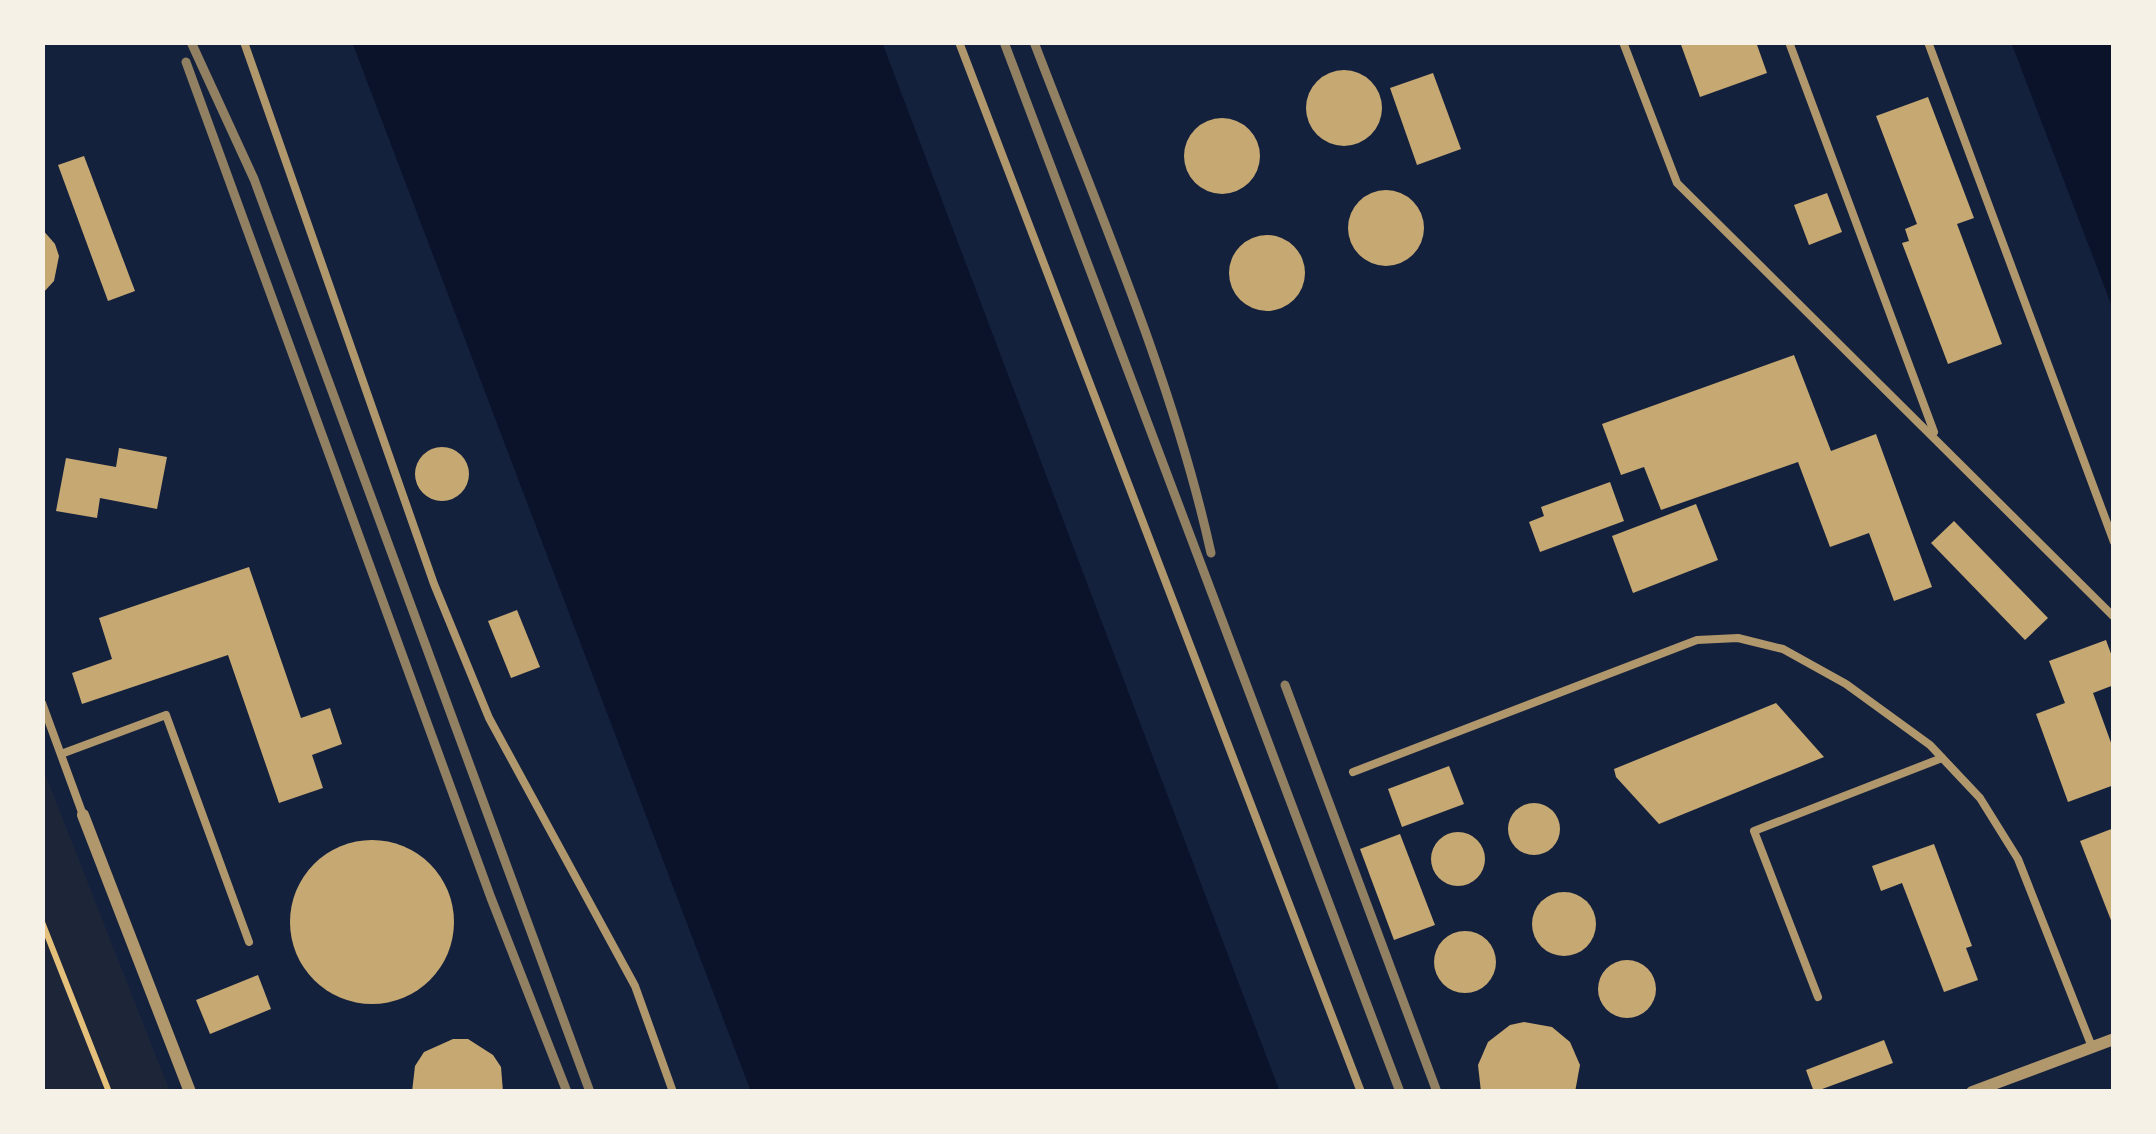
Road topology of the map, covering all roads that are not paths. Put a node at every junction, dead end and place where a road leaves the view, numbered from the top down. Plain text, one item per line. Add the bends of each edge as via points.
1 (244, 42) edge
2 (959, 42) edge
3 (1623, 42) edge
4 (1789, 42) edge
5 (1928, 42) edge
6 (1937, 439) junction
7 (2114, 542) edge
8 (2114, 617) edge
9 (42, 703) edge
10 (61, 754) junction
11 (1942, 758) junction
12 (1353, 772) dead end
13 (83, 814) joint
14 (249, 942) dead end
15 (1818, 997) dead end
16 (2114, 1039) edge
17 (2092, 1047) junction
18 (190, 1092) edge
19 (673, 1092) edge
20 (1361, 1092) edge
21 (1972, 1092) edge

1 - 19 lane via 457,641 489,718 635,986
2 - 20 lane
3 - 6 lane via 1677,183
4 - 6 lane
5 - 7 lane
6 - 8 lane
9 - 10 lane
10 - 13 lane
10 - 14 lane via 166,715
11 - 12 lane via 1846,684 1783,649 1738,638 1696,640
11 - 15 lane via 1754,830
11 - 17 lane via 2018,859
13 - 18 street
16 - 17 street
17 - 21 street

